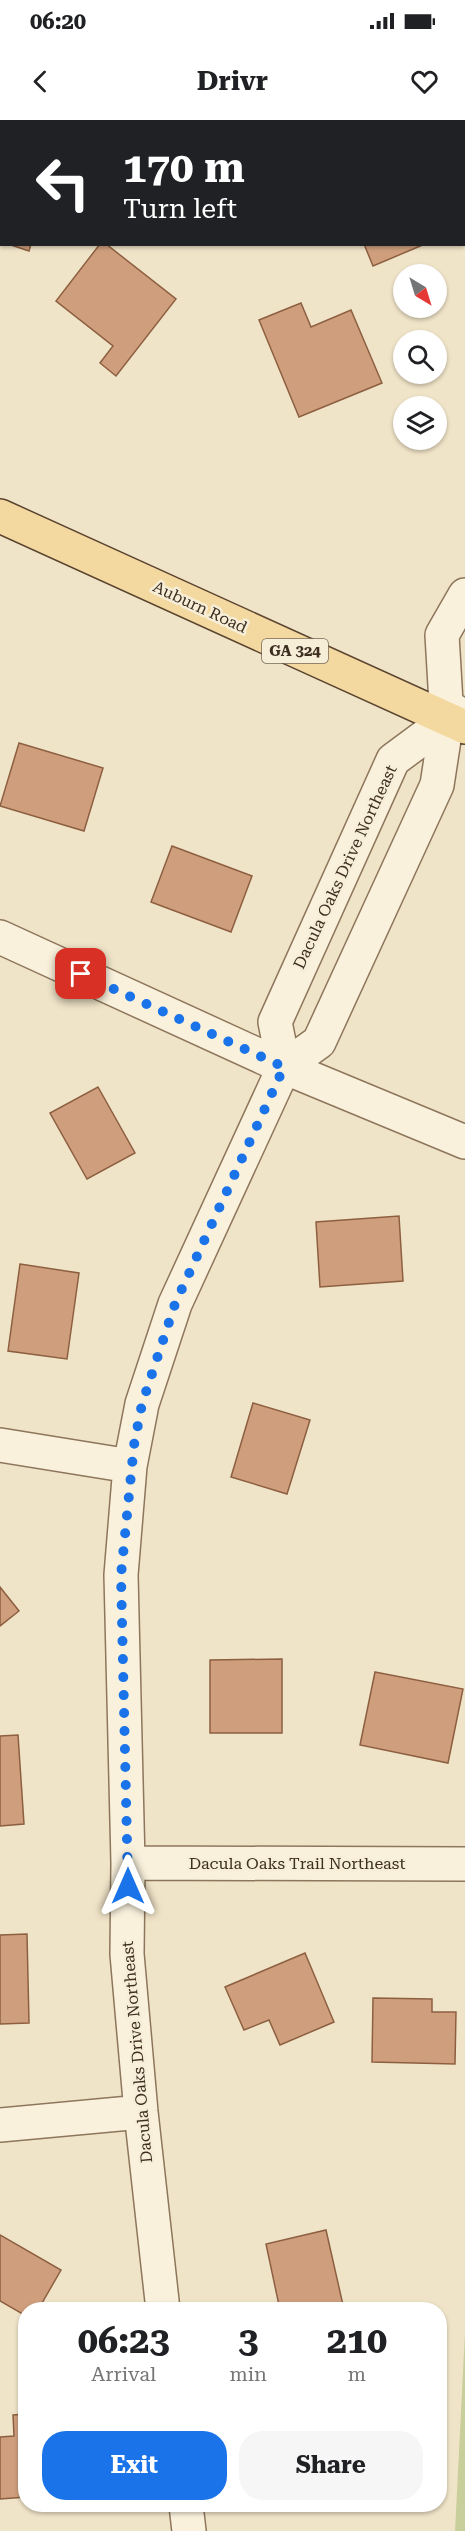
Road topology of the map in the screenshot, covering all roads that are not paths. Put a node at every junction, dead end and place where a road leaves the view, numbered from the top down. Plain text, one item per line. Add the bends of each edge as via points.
1 (0, 516) edge
2 (465, 595) edge
3 (459, 715) edge
4 (0, 937) edge
5 (284, 1067) junction
6 (465, 1142) edge
7 (0, 1445) edge
8 (130, 1466) junction
9 (128, 1863) junction
10 (465, 1864) edge
11 (141, 2112) junction
12 (0, 2125) edge
13 (162, 2302) edge
14 (187, 2512) edge
15 (189, 2531) edge

1 - 3 main road, Auburn Road / GA 324
2 - 3 street via 442,634
3 - 5 street, Dacula Oaks Drive Northeast via 437,785 336,1008 319,1042
3 - 5 street, Dacula Oaks Drive Northeast via 393,760 275,1022
4 - 5 street
5 - 6 street
5 - 8 street, Dacula Oaks Drive Northeast via 175,1304 142,1404
7 - 8 street
8 - 9 street, Dacula Oaks Drive Northeast via 121,1575
9 - 10 street, Dacula Oaks Trail Northeast
9 - 11 street, Dacula Oaks Drive Northeast via 127,1954
11 - 12 street
11 - 13 street, Dacula Oaks Drive Northeast
14 - 15 street

